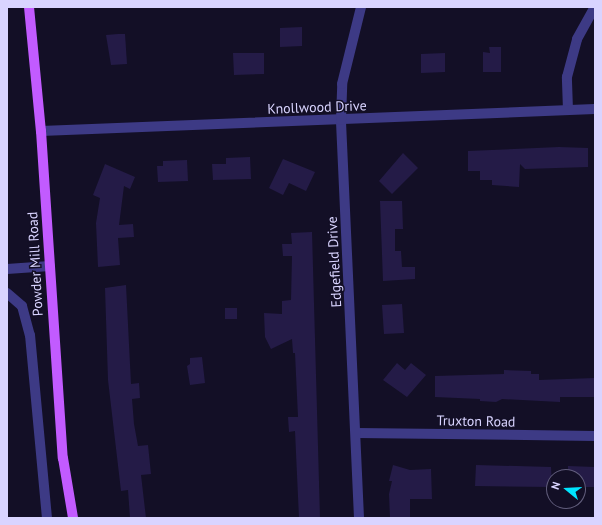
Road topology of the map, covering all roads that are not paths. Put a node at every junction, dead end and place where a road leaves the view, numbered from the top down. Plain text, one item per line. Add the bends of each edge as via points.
1 (29, 7) edge
2 (361, 7) edge
3 (595, 7) edge
4 (595, 109) edge
5 (568, 110) junction
6 (341, 120) junction
7 (41, 131) junction
8 (50, 266) junction
9 (7, 269) edge
10 (7, 294) edge
11 (357, 433) junction
12 (595, 436) edge
13 (47, 518) edge
14 (73, 518) edge
15 (359, 518) edge

1 - 7 main road, Powder Mill Road
2 - 6 street, Edgefield Drive via 342,84
3 - 5 street via 577,38 568,76
4 - 5 street, Knollwood Drive
5 - 6 street, Knollwood Drive
6 - 7 street, Knollwood Drive
6 - 11 street, Edgefield Drive
7 - 8 main road, Powder Mill Road
8 - 9 street
8 - 14 main road, Powder Mill Road via 62,458
10 - 13 street via 22,306 30,335
11 - 12 street, Truxton Road
11 - 15 street, Edgefield Drive

